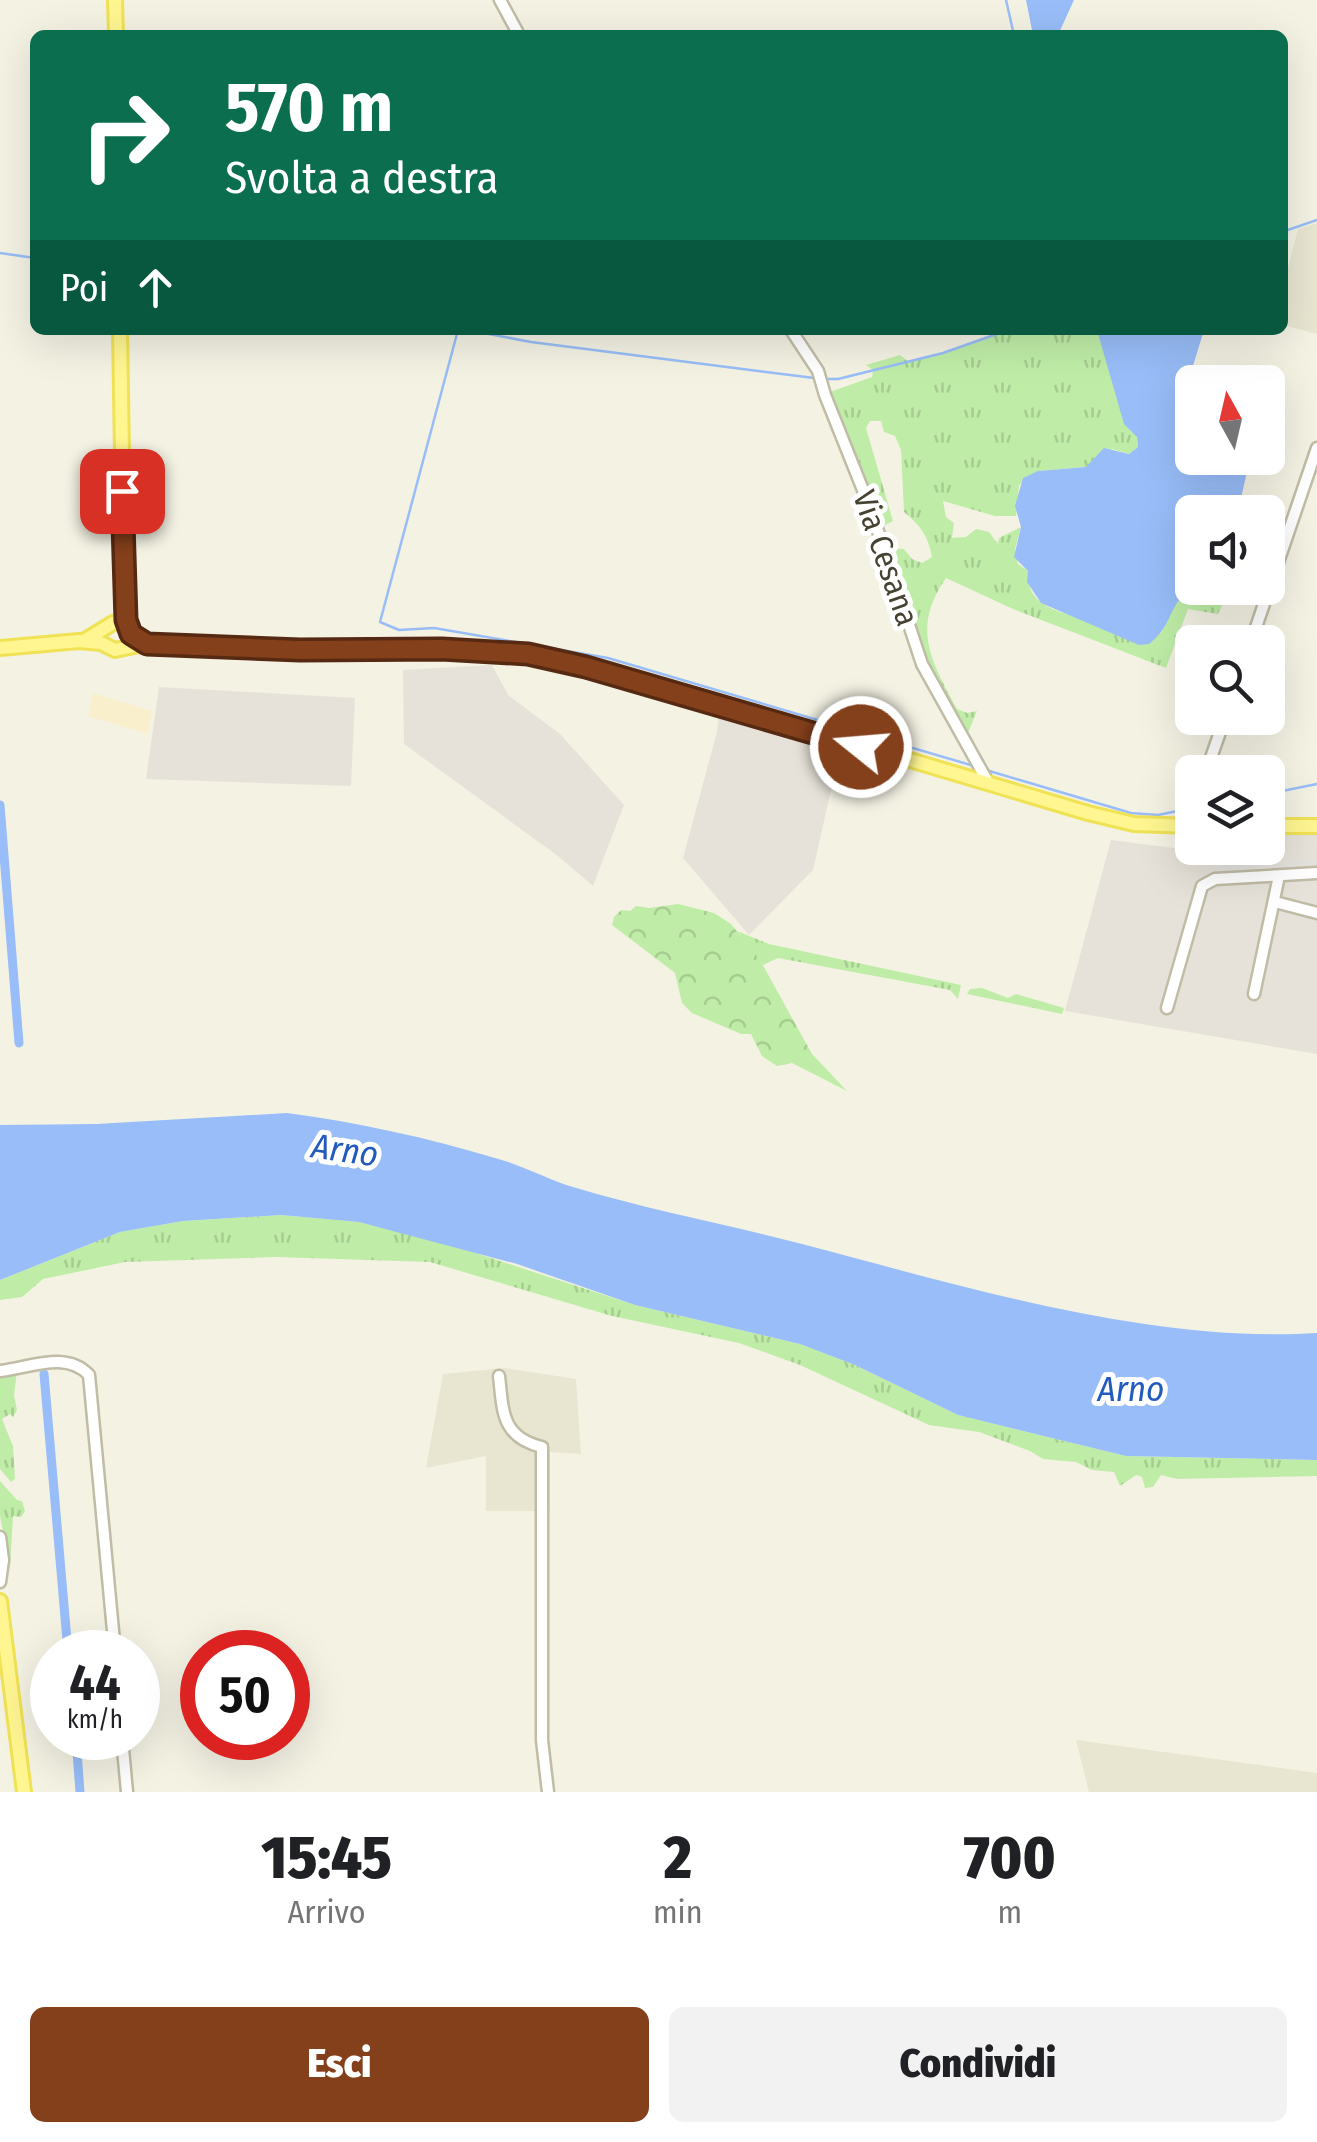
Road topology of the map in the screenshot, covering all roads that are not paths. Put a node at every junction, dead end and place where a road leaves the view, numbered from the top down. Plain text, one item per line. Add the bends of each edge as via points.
1 (115, 0) edge
2 (500, 0) edge
3 (116, 30) edge
4 (517, 30) edge
5 (120, 335) edge
6 (794, 335) edge
7 (1317, 448) edge
8 (124, 578) junction
9 (1257, 625) edge
10 (109, 626) junction
11 (130, 631) junction
12 (80, 641) junction
13 (108, 646) junction
14 (156, 646) junction
15 (0, 648) edge
16 (125, 648) junction
17 (982, 772) junction
18 (1175, 825) edge
19 (1285, 826) edge
20 (1317, 826) edge
21 (1317, 873) edge
22 (1279, 876) junction
23 (1275, 902) junction
24 (1317, 913) edge
25 (1254, 994) dead end
26 (1167, 1008) dead end
27 (0, 1371) edge
28 (499, 1376) dead end
29 (0, 1537) edge
30 (0, 1582) edge
31 (0, 1601) edge
32 (112, 1630) edge
33 (124, 1760) edge
34 (24, 1792) edge
35 (127, 1792) edge
36 (548, 1792) edge

1 - 3 main road
2 - 4 street
5 - 8 main road
6 - 17 street, Via Cesana via 820,379 871,510 922,664
7 - 9 street
8 - 10 main road
8 - 11 main road
10 - 11 main road via 122,623
10 - 12 main road
10 - 13 main road
11 - 14 main road
11 - 16 main road
12 - 13 main road
12 - 15 main road
13 - 16 main road
14 - 16 main road
14 - 17 main road via 528,654
17 - 18 main road via 1134,824
19 - 20 main road
21 - 22 street
22 - 23 street
22 - 26 street via 1215,879 1202,886
23 - 24 street
23 - 25 street
27 - 32 street via 58,1362 84,1370 91,1381
28 - 36 street via 509,1428 542,1447 542,1740
29 - 30 street
31 - 34 main road
33 - 35 street

